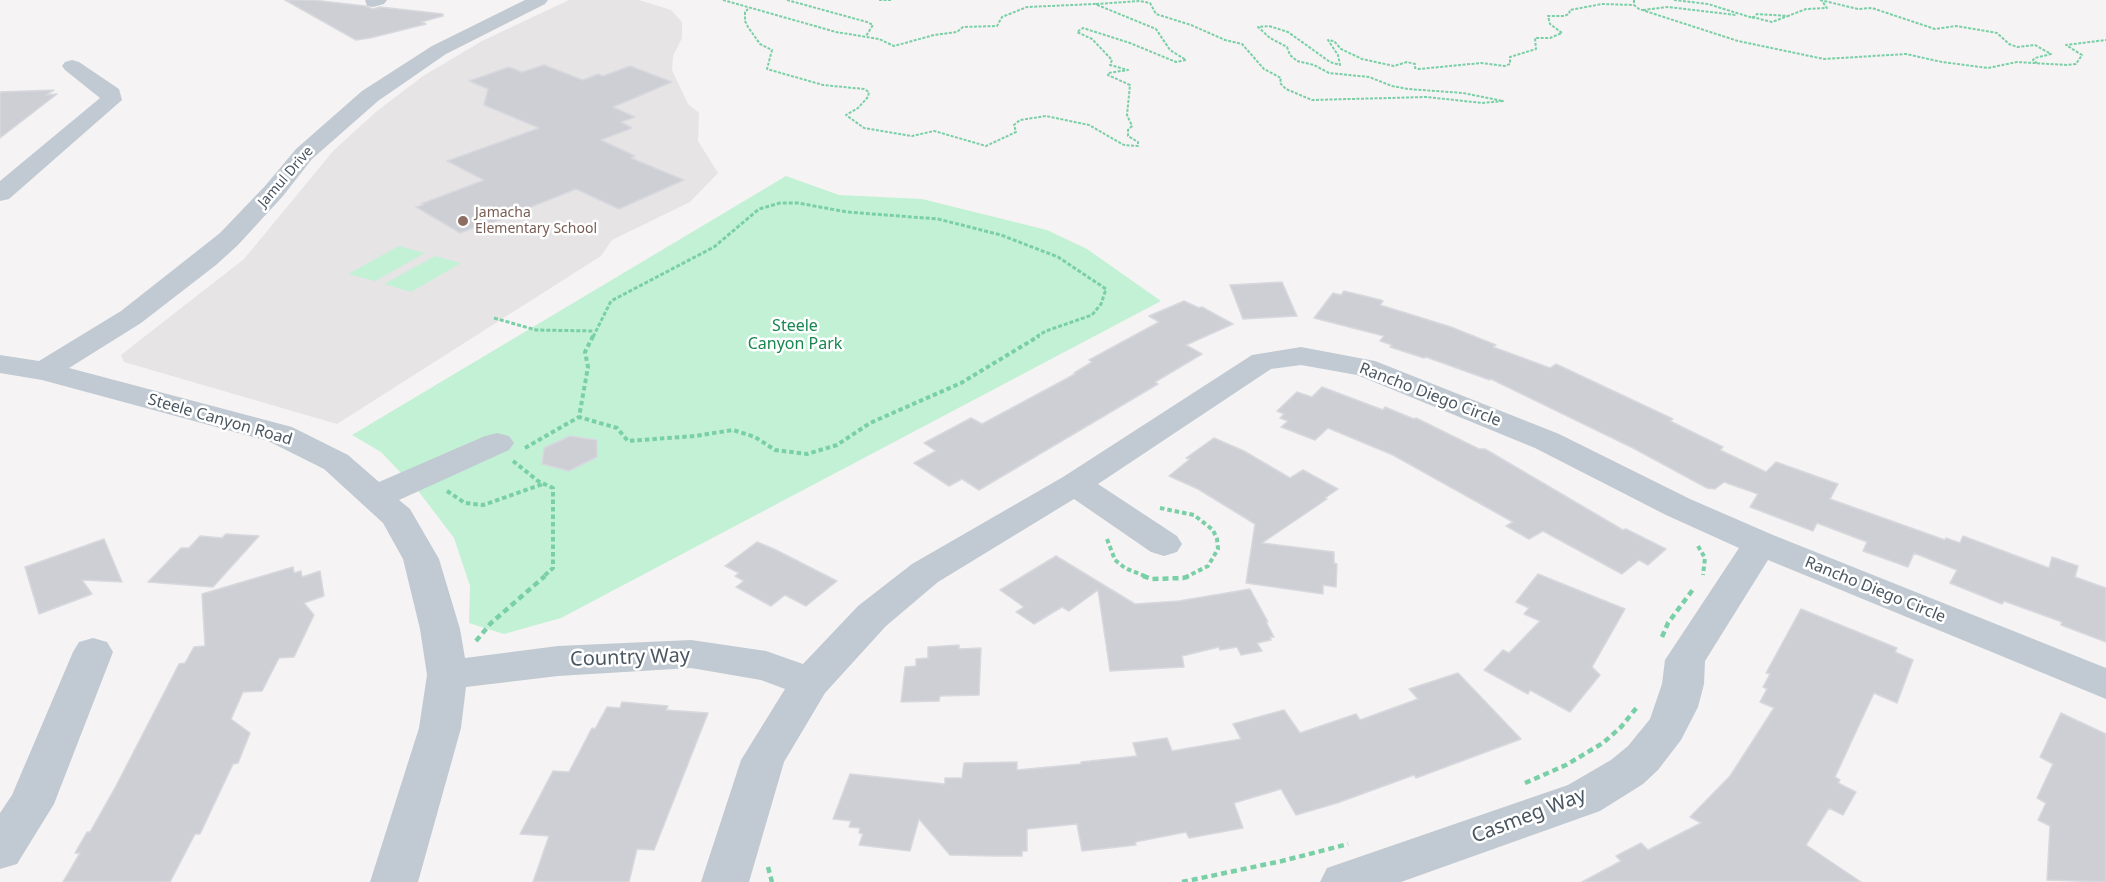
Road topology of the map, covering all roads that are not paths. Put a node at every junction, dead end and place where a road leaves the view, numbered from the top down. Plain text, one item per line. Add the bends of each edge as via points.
1 (529, 1) edge
2 (72, 66) dead end
3 (0, 194) edge
4 (0, 364) edge
5 (44, 371) junction
6 (502, 450) road end
7 (1075, 484) junction
8 (375, 497) junction
9 (1760, 543) junction
10 (1164, 544) dead end
11 (93, 652) dead end
12 (447, 675) junction
13 (810, 681) junction
14 (2106, 684) edge
15 (0, 850) edge
16 (394, 882) edge
17 (725, 882) edge
18 (1344, 882) edge

1 - 5 street, Jamul Drive via 447,45 370,96 311,147 267,200 206,259 131,317
2 - 3 street via 111,94 111,100
4 - 5 street, Steele Canyon Road
5 - 8 street, Steele Canyon Road via 280,434 336,462
6 - 8 street
7 - 9 street, Rancho Diego Circle via 1263,361 1300,356 1364,367 1518,429
7 - 10 street
7 - 13 street, Rancho Diego Circle via 925,573 872,616
8 - 12 street, Steele Canyon Road via 397,517 421,559 440,629
9 - 14 street, Rancho Diego Circle
9 - 18 street, Casmeg Way via 1685,660 1677,707 1666,729 1627,772 1584,798
11 - 15 street via 31,804
12 - 13 street, Country Way via 558,661 691,654 766,666
12 - 16 street, Steele Canyon Road via 440,728
13 - 17 street, Rancho Diego Circle via 763,760

